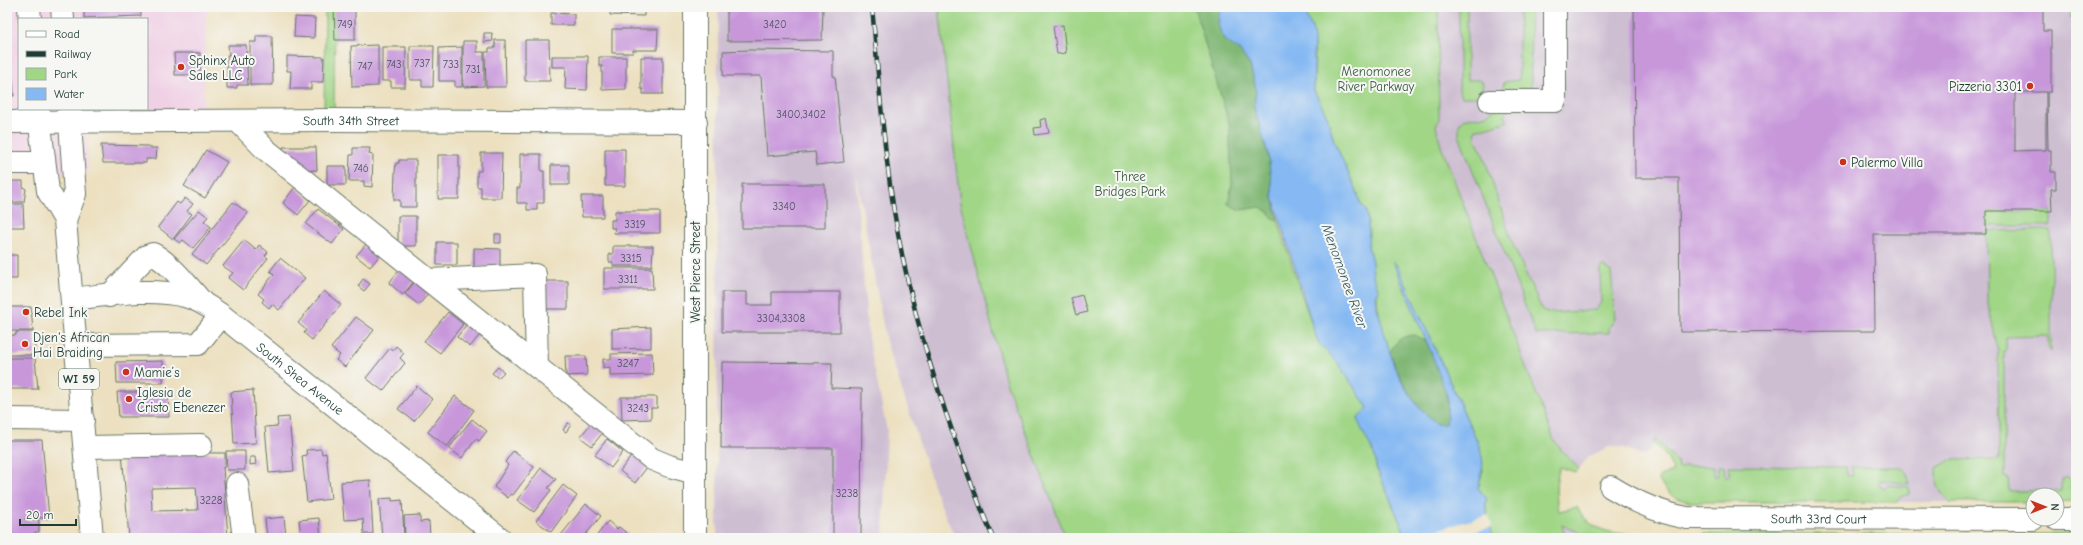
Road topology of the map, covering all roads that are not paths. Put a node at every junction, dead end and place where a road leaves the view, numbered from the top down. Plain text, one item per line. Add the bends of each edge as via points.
1 (29, 7) edge
2 (62, 7) edge
3 (695, 7) edge
4 (1555, 7) edge
5 (30, 18) edge
6 (63, 18) edge
7 (1490, 101) dead end
8 (70, 115) edge
9 (38, 116) edge
10 (238, 121) junction
11 (7, 122) edge
12 (696, 122) junction
13 (7, 163) edge
14 (44, 163) junction
15 (65, 220) junction
16 (429, 280) junction
17 (109, 296) junction
18 (72, 299) junction
19 (213, 309) junction
20 (76, 345) junction
21 (537, 367) junction
22 (7, 419) edge
23 (83, 420) junction
24 (201, 445) dead end
25 (86, 447) junction
26 (695, 473) junction
27 (237, 484) dead end
28 (1611, 488) dead end
29 (2025, 519) edge
30 (2065, 519) edge
31 (2076, 519) edge
32 (92, 538) edge
33 (244, 538) edge
34 (500, 538) edge
35 (695, 538) edge

1 - 5 street
2 - 6 street
3 - 12 street, West Pierce Street
4 - 7 street via 1555,101
8 - 9 street, South 34th Street
8 - 10 street, South 34th Street
8 - 15 street, WI 59 via 75,194
9 - 11 street, South 34th Street
9 - 14 street, WI 59
10 - 12 street, South 34th Street
10 - 16 street via 265,149
12 - 26 street, West Pierce Street
13 - 14 street
14 - 15 street, WI 59 via 48,191
15 - 18 street, WI 59
16 - 21 street
16 - 21 street via 535,275
17 - 18 street, South Shea Avenue
17 - 19 street, South Shea Avenue via 166,292 186,296
17 - 19 street via 147,256 153,254 162,259
18 - 20 street, WI 59
19 - 20 street via 198,344
19 - 34 street, South Shea Avenue
20 - 23 street, WI 59
21 - 26 street via 652,458 668,466
22 - 23 street
23 - 25 street, WI 59
24 - 25 street
25 - 32 street, WI 59
26 - 35 street, West Pierce Street
27 - 33 street
28 - 29 street, South 33rd Court via 1667,514 1687,518
30 - 31 street

